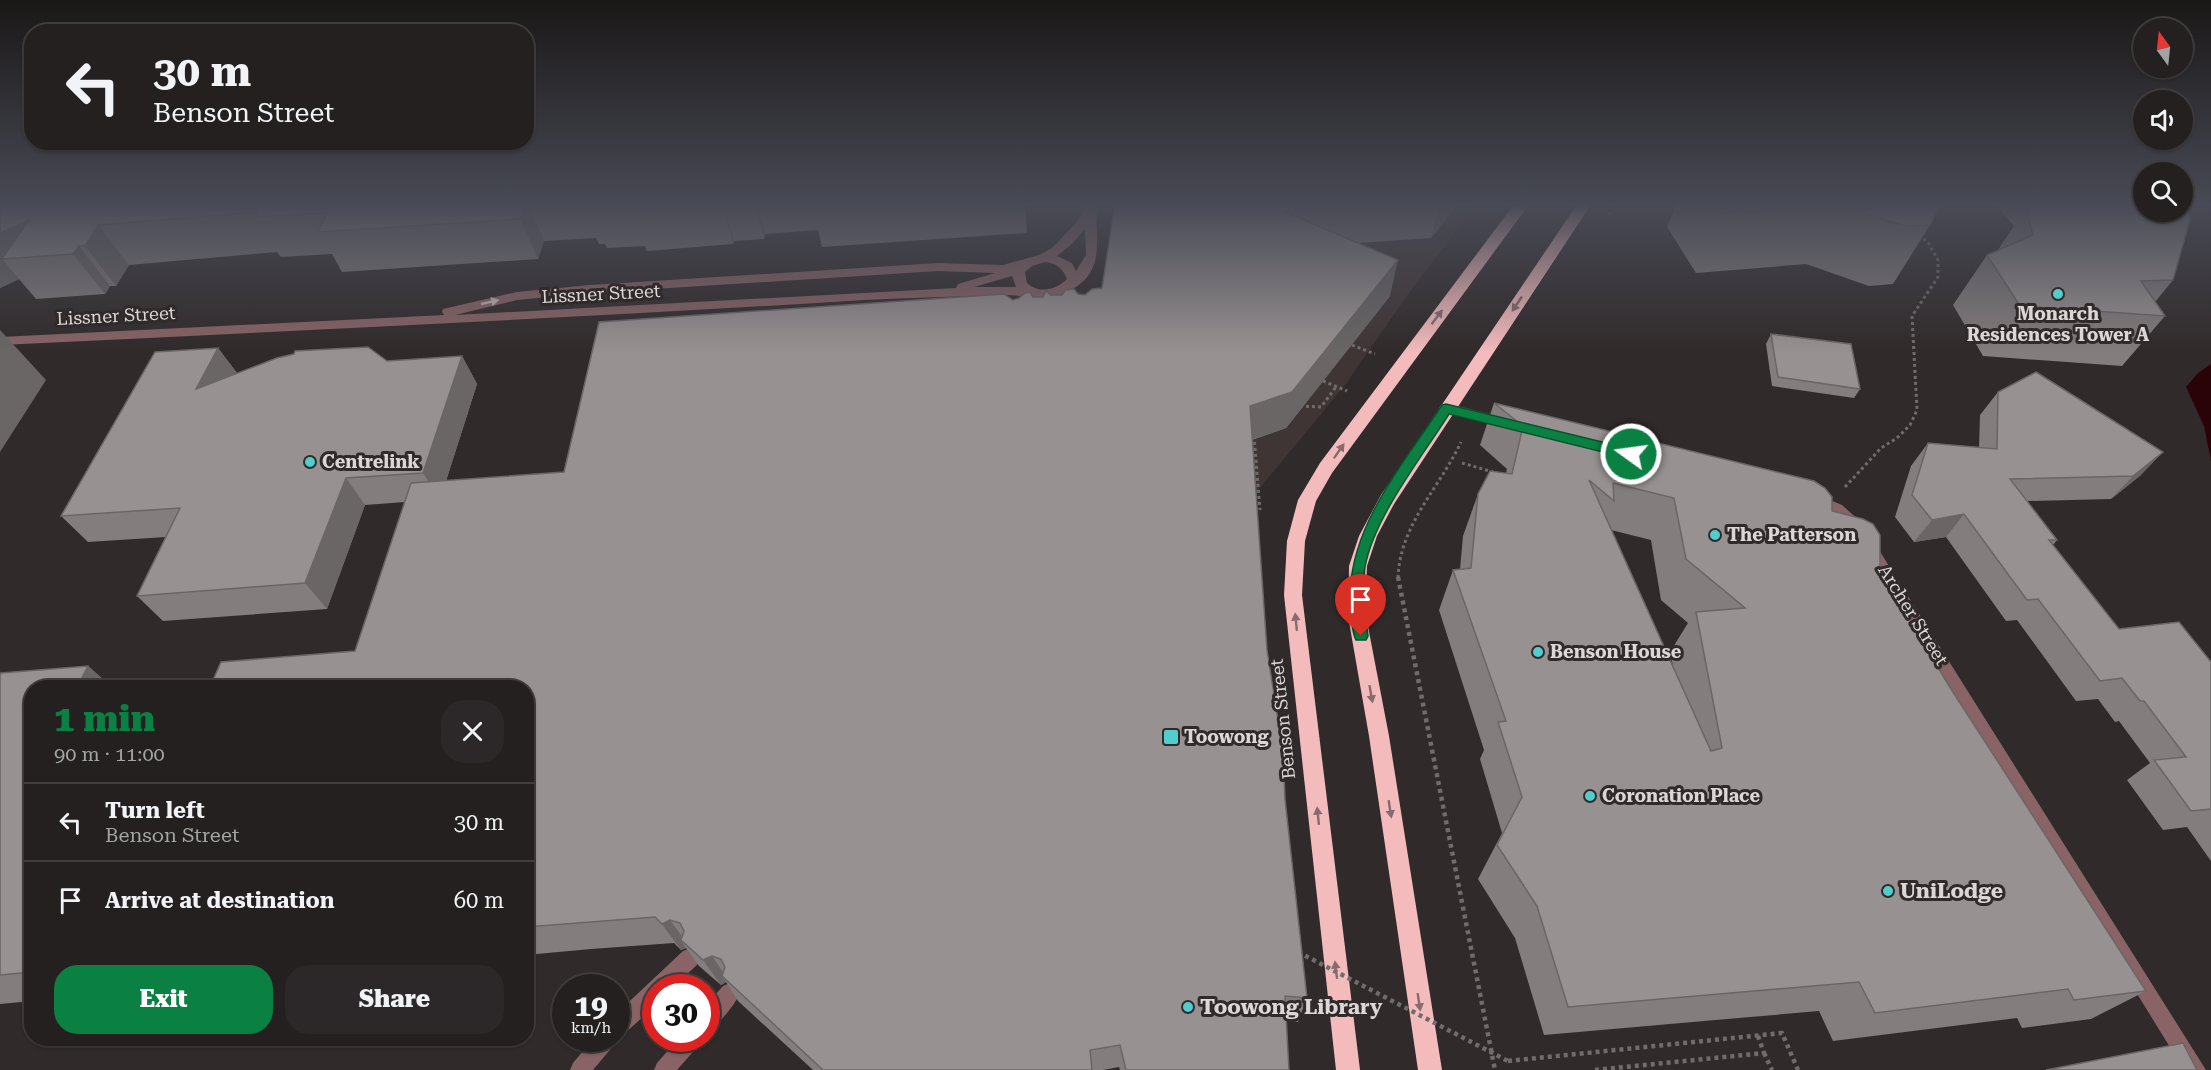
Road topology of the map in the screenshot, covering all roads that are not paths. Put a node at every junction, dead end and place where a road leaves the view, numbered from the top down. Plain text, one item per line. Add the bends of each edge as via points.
1 (1055, 253) edge
2 (1092, 253) edge
3 (1485, 253) edge
4 (1551, 253) edge
5 (1031, 262) junction
6 (1069, 285) junction
7 (935, 292) junction
8 (1032, 296) junction
9 (1067, 303) edge
10 (413, 320) junction
11 (0, 341) edge
12 (1446, 408) junction
13 (1519, 426) edge
14 (1799, 495) edge
15 (690, 958) edge
16 (673, 974) edge
17 (730, 993) edge
18 (642, 1004) edge
19 (720, 1005) edge
20 (630, 1015) edge
21 (595, 1052) edge
22 (680, 1052) edge
23 (580, 1070) edge
24 (664, 1070) edge
25 (1348, 1070) edge
26 (1430, 1070) edge
27 (2196, 1070) edge

1 - 5 street
2 - 6 street via 1084,273
25 -> 3 highway, Benson Street via 1293,594 1296,540 1307,500 1326,468
4 -> 12 highway
5 - 6 street via 1058,260 1068,266 1073,274
5 - 7 street, Lissner Street via 977,283
5 - 8 street via 1018,273 1018,282
10 -> 5 street, Lissner Street via 525,295 938,267 1003,269
6 - 8 street via 1054,293
6 - 9 street
7 - 8 street, Lissner Street
7 - 10 street, Lissner Street
10 - 11 street, Lissner Street
12 - 13 street
12 -> 26 highway via 1368,536 1358,567 1356,595
14 - 27 street, Archer Street via 1832,504 1857,526
15 - 16 street
17 - 19 street
18 - 20 street
21 - 23 street
22 - 24 street

